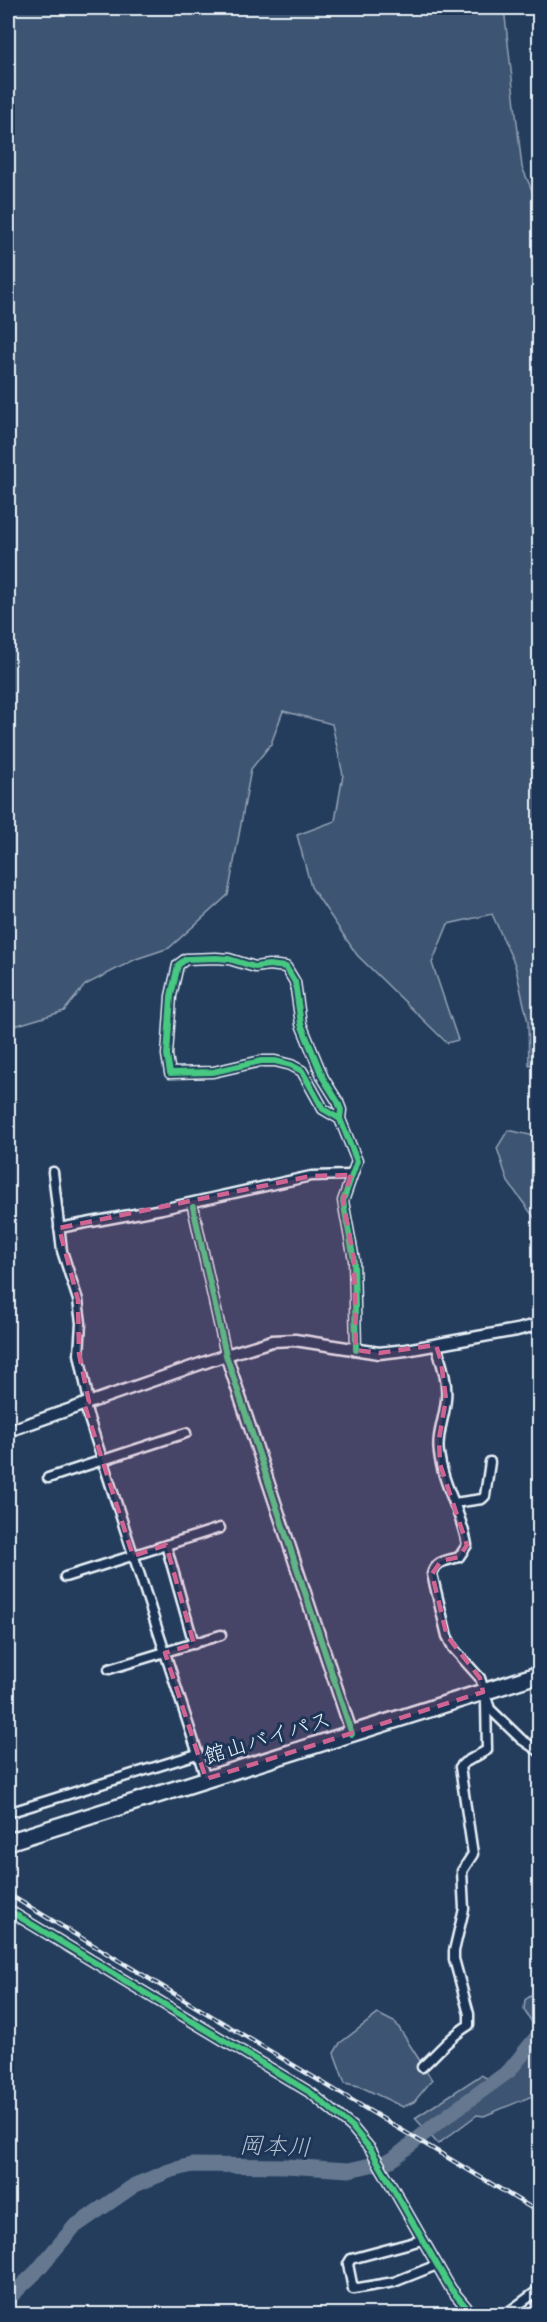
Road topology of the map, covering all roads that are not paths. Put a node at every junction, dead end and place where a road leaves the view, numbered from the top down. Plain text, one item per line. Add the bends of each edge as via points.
1 (340, 1119) junction
2 (53, 1172) dead end
3 (351, 1175) junction
4 (193, 1207) dead end
5 (59, 1228) junction
6 (540, 1324) edge
7 (436, 1345) junction
8 (356, 1350) junction
9 (226, 1355) junction
10 (87, 1403) junction
11 (8, 1431) edge
12 (186, 1433) dead end
13 (102, 1460) junction
14 (490, 1462) dead end
15 (48, 1478) dead end
16 (454, 1503) junction
17 (220, 1528) dead end
18 (166, 1545) junction
19 (133, 1556) junction
20 (65, 1577) dead end
21 (221, 1635) dead end
22 (194, 1644) junction
23 (165, 1653) junction
24 (109, 1669) dead end
25 (540, 1674) edge
26 (484, 1697) junction
27 (352, 1734) junction
28 (540, 1752) edge
29 (197, 1754) junction
30 (206, 1779) junction
31 (8, 1813) edge
32 (8, 1842) edge
33 (8, 1910) edge
34 (422, 2067) dead end
35 (422, 2240) junction
36 (437, 2265) junction
37 (540, 2289) edge
38 (471, 2314) edge
39 (506, 2314) edge

1 - 1 street via 323,1109 302,1071 291,1065 261,1061 213,1072 170,1072 167,1054 171,996 178,965 186,959 216,958 255,967 286,967 295,982 301,1024 323,1078 338,1102
1 - 3 street via 357,1161
2 - 5 street
3 - 5 street via 311,1176
3 - 8 street via 343,1201 354,1260
4 - 9 street
5 - 10 street via 78,1300 79,1354
6 - 7 street
7 - 8 street via 379,1353
7 - 16 street via 446,1385 438,1449
8 - 9 street via 295,1340 272,1341
9 - 10 street
9 - 27 street
10 - 11 street
10 - 13 street
12 - 13 street
13 - 15 street
13 - 19 street
14 - 16 street via 485,1496
16 - 26 street via 467,1545 459,1557 441,1561 432,1574 447,1636 480,1678
17 - 18 street
18 - 19 street
18 - 22 street
19 - 20 street
19 - 23 street
21 - 22 street
22 - 23 street
23 - 24 street
23 - 29 street
25 - 26 highway, 館山バイパス
26 - 27 highway, 館山バイパス
26 - 28 street via 490,1709 515,1734
26 - 34 street via 487,1750 460,1767 473,1854 462,1871 464,1909 454,1959 470,2014 469,2025
27 - 30 highway, 館山バイパス
29 - 30 street
29 - 31 street
30 - 32 highway, 館山バイパス
33 - 35 street via 311,2092 352,2127 371,2150
35 - 36 street
35 - 36 street via 351,2259 348,2264 353,2289 394,2282
36 - 38 street
37 - 39 street

